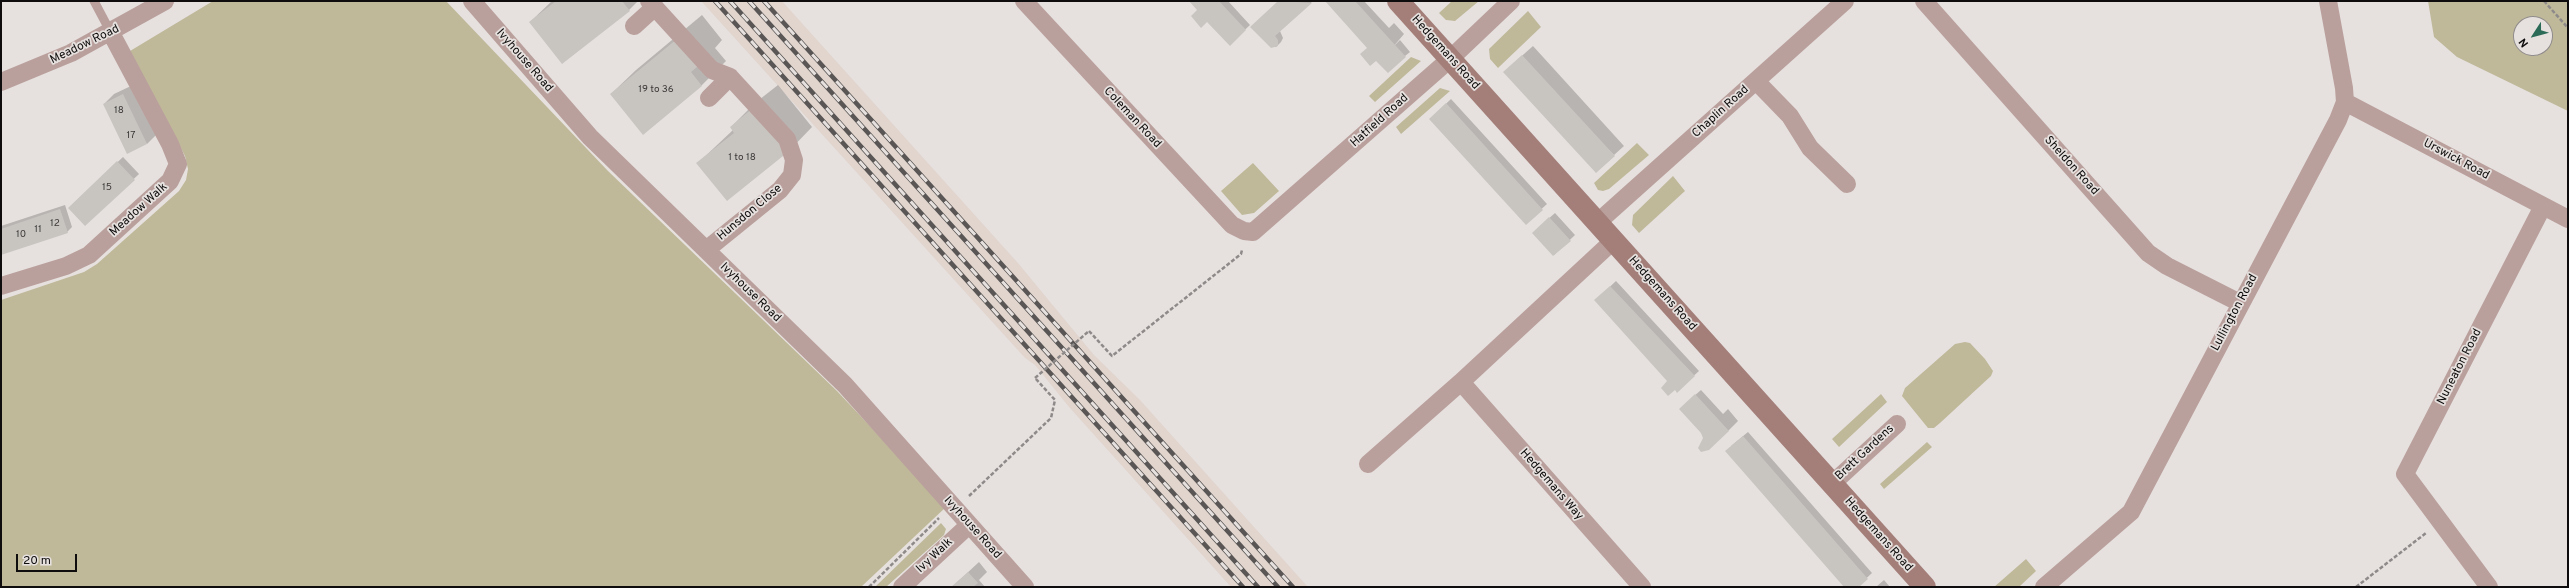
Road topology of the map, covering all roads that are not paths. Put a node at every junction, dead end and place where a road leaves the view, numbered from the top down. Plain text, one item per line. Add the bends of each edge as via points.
1 (94, 1) edge
2 (165, 1) edge
3 (472, 1) edge
4 (1024, 1) edge
5 (1398, 1) edge
6 (1510, 1) edge
7 (1845, 1) edge
8 (1924, 1) edge
9 (2328, 1) edge
10 (652, 4) edge
11 (634, 26) dead end
12 (111, 33) junction
13 (1450, 59) junction
14 (730, 77) junction
15 (1756, 81) junction
16 (1, 82) edge
17 (709, 98) dead end
18 (2344, 102) junction
19 (1847, 184) dead end
20 (2543, 206) junction
21 (2568, 219) edge
22 (1597, 223) junction
23 (1244, 231) joint
24 (1613, 241) junction
25 (706, 250) junction
26 (1, 286) edge
27 (2240, 303) junction
28 (1461, 382) junction
29 (1897, 424) dead end
30 (1368, 464) dead end
31 (1833, 483) junction
32 (969, 525) junction
33 (902, 587) edge
34 (1025, 587) edge
35 (1642, 587) edge
36 (1925, 587) edge
37 (2044, 587) edge
38 (2489, 587) edge

1 - 12 lane
2 - 12 street, Meadow Road
3 - 25 street, Ivyhouse Road via 590,137
4 - 23 street, Coleman Road via 1232,225
5 - 13 street, Hedgemans Road
6 - 13 street, Hatfield Road
7 - 15 street, Chaplin Road
8 - 27 street, Sheldon Road via 2148,253 2167,266
9 - 18 street, Lullington Road
10 - 11 street, Hunsdon Close
10 - 14 street, Hunsdon Close via 712,70
12 - 16 street, Meadow Road via 71,54
12 - 26 street, Meadow Walk via 178,164 170,181 89,255 66,266
13 - 22 street, Hedgemans Road
13 - 23 street, Hatfield Road via 1262,226 1253,232
14 - 17 street
14 - 25 street, Hunsdon Close via 787,139 794,160 792,176 780,190
15 - 19 street via 1790,116 1810,148
15 - 22 street, Chaplin Road
18 - 20 street, Urswick Road
18 - 27 street, Lullington Road via 2338,120
20 - 21 street, Urswick Road
20 - 38 street, Nuneaton Road via 2405,474
22 - 24 street, Hedgemans Road
24 - 28 street
24 - 31 street, Hedgemans Road
25 - 32 street, Ivyhouse Road via 845,385
27 - 37 street, Lullington Road via 2131,512
28 - 30 street
28 - 35 street, Hedgemans Way
29 - 31 street, Brett Gardens
31 - 36 street, Hedgemans Road
32 - 33 street, Ivy Walk
32 - 34 street, Ivyhouse Road

